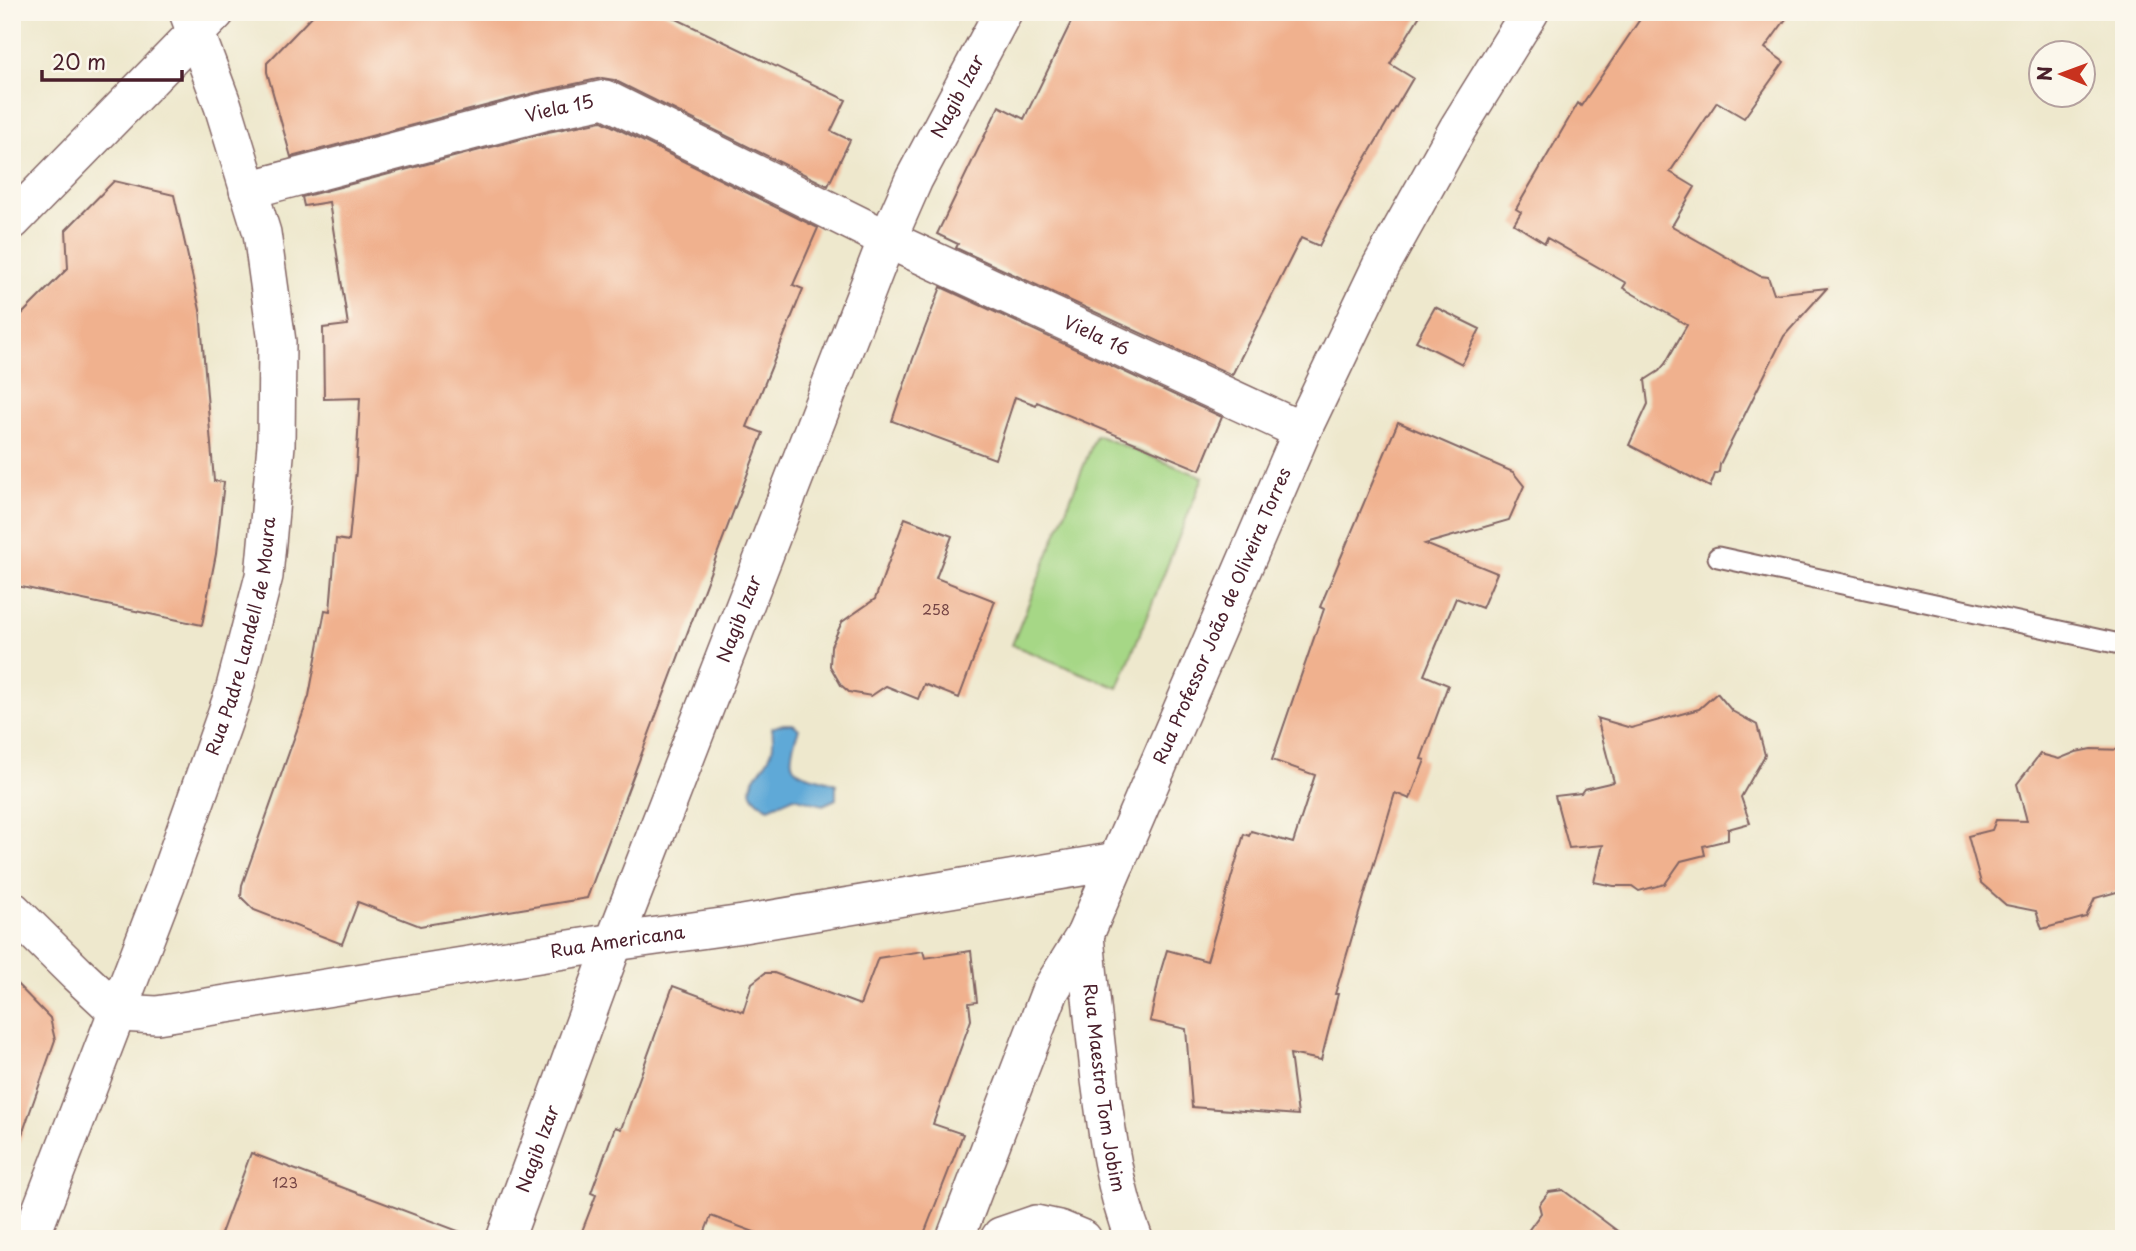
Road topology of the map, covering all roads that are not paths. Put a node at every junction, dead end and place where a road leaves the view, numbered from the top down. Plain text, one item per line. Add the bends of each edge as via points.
1 (1003, 12) edge
2 (1530, 12) edge
3 (200, 19) edge
4 (248, 190) junction
5 (12, 221) edge
6 (888, 240) junction
7 (1302, 431) junction
8 (1718, 557) dead end
9 (2124, 645) edge
10 (1117, 860) junction
11 (12, 910) edge
12 (1085, 935) junction
13 (614, 942) junction
14 (119, 1013) junction
15 (30, 1239) edge
16 (505, 1239) edge
17 (955, 1239) edge
18 (999, 1239) edge
19 (1083, 1239) edge
20 (1134, 1239) edge

1 - 6 street, Nagib Izar via 914,179
2 - 7 street, Rua Professor João de Oliveira Torres via 1381,266
3 - 4 street, Rua Padre Landell de Moura
3 - 5 street
4 - 6 street, Viela 15 via 605,99
4 - 14 street, Rua Padre Landell de Moura via 262,233 277,342 276,445 264,576 233,695
6 - 7 street, Viela 16
6 - 13 street, Nagib Izar
7 - 10 street, Rua Professor João de Oliveira Torres
8 - 9 lane
10 - 12 street, Rua Professor João de Oliveira Torres
10 - 13 street, Rua Americana
11 - 14 street
12 - 17 street, Rua Professor João de Oliveira Torres via 1050,991
12 - 20 street, Rua Maestro Tom Jobim via 1105,1124
13 - 14 street, Rua Americana via 156,1015
13 - 16 street, Nagib Izar
14 - 15 street, Rua Padre Landell de Moura
18 - 19 street via 1035,1224

